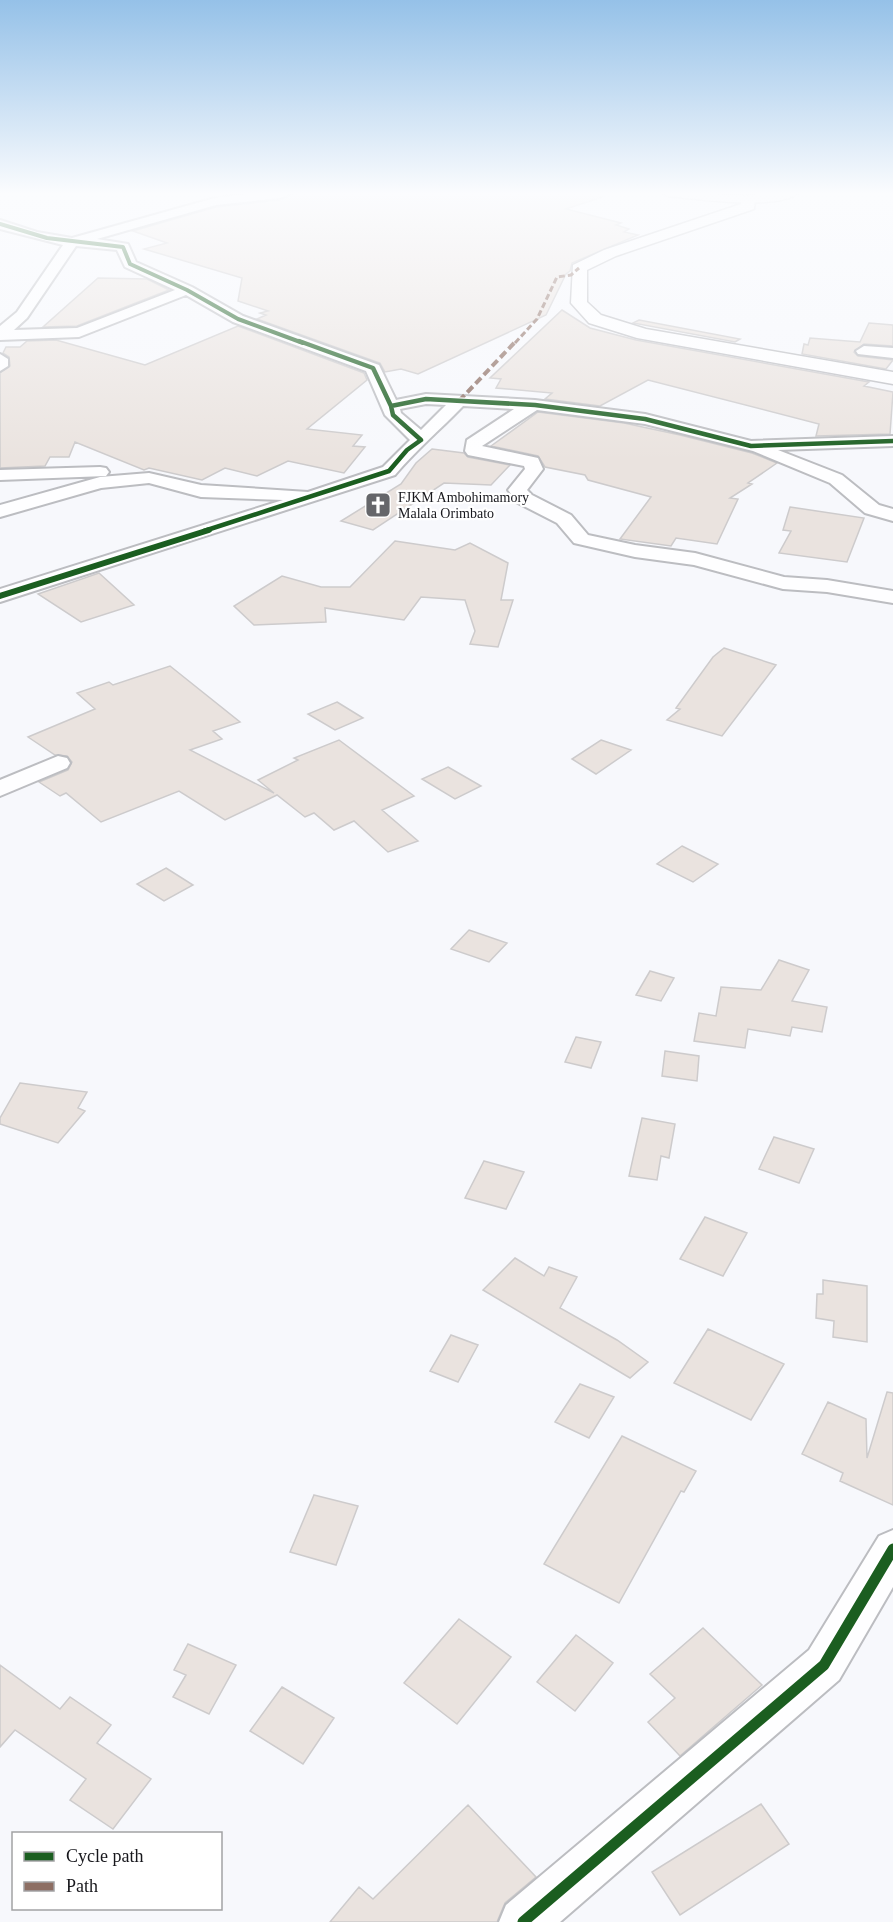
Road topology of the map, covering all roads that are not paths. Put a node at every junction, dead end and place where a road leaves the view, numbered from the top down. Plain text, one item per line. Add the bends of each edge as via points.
1 (45, 282) edge
2 (169, 282) edge
3 (579, 282) edge
4 (187, 290) junction
5 (0, 335) edge
6 (864, 351) dead end
7 (893, 353) edge
8 (0, 359) edge
9 (0, 366) edge
10 (893, 378) edge
11 (459, 401) junction
12 (535, 405) junction
13 (391, 406) junction
14 (421, 440) junction
15 (893, 441) edge
16 (751, 446) junction
17 (0, 475) edge
18 (149, 478) junction
19 (318, 496) junction
20 (0, 511) edge
21 (893, 514) edge
22 (0, 596) edge
23 (893, 597) edge
24 (58, 763) dead end
25 (0, 789) edge
26 (893, 1549) edge
27 (523, 1922) edge

1 - 5 street via 22,315
2 - 4 street
3 - 10 street via 579,303 595,318 643,334
4 - 5 street via 79,332
4 - 13 street via 238,319 373,368
6 - 7 street
8 - 9 street
11 - 12 street
11 - 13 street via 426,399
11 - 14 street
12 - 16 street via 645,419
12 - 23 street via 486,434 473,444 474,451 532,462 534,469 517,490 525,499 564,519 581,539 695,559 783,583
13 - 14 street via 393,414
14 - 19 street via 389,471
15 - 16 street
16 - 21 street via 836,479 872,509
17 - 18 street via 114,472
18 - 19 street via 201,490
18 - 20 street via 100,483
19 - 22 street
24 - 25 street
26 - 27 street via 824,1665

